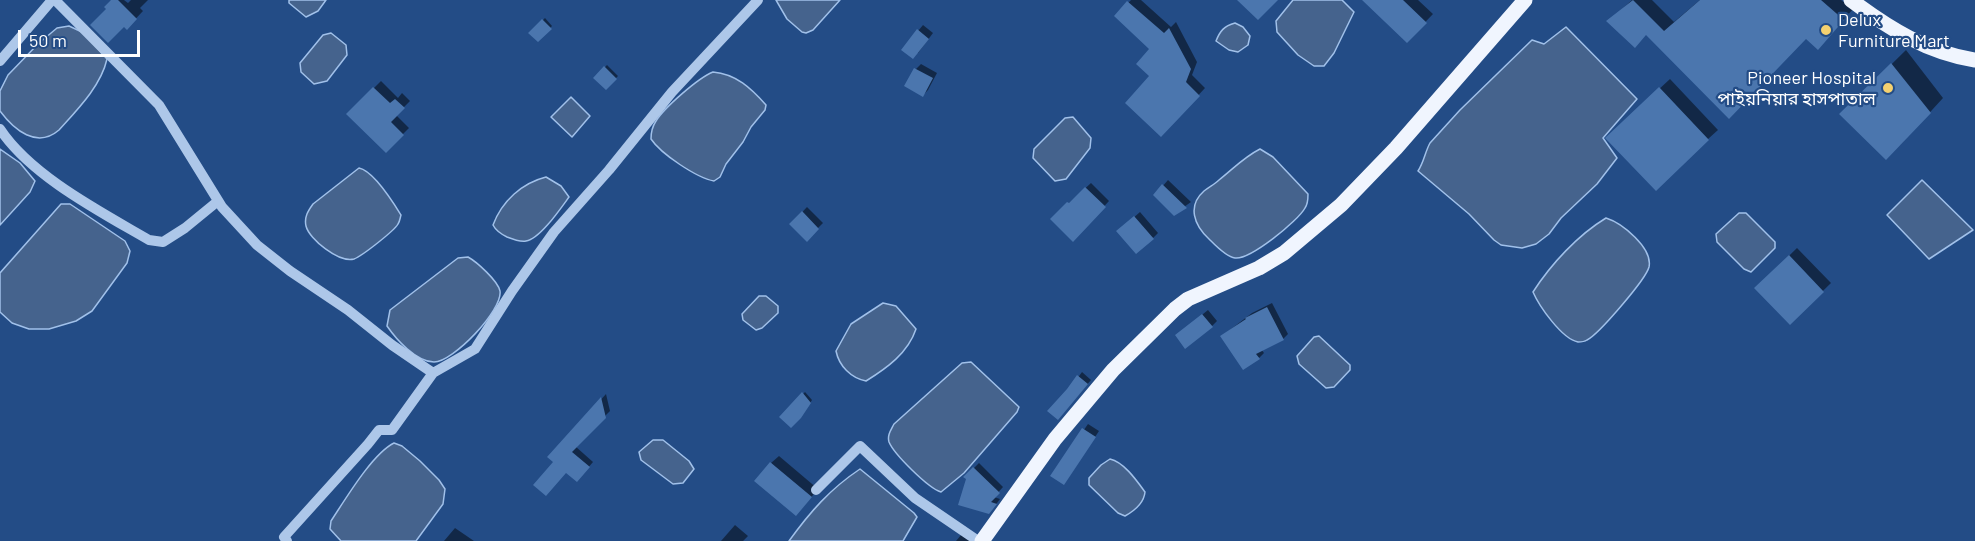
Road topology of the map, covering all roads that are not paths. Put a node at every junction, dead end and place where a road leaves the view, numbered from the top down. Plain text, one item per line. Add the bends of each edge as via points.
1 (53, 0) edge
2 (758, 0) edge
3 (1525, 0) edge
4 (1851, 0) edge
5 (1975, 60) edge
6 (0, 61) edge
7 (0, 129) edge
8 (218, 201) junction
9 (433, 373) junction
10 (816, 490) dead end
11 (287, 541) edge
12 (980, 541) edge

1 - 6 street
1 - 8 street via 159,105
2 - 9 street via 672,92 554,232 476,349
3 - 12 main road via 1378,169 1341,205 1259,268 1188,299 1113,370 1055,439
4 - 5 main road via 1916,42
7 - 8 street via 32,163 72,194 148,240 163,242
8 - 9 street via 257,245
9 - 11 street via 392,430 379,430 284,537
10 - 12 street via 860,446 915,498

